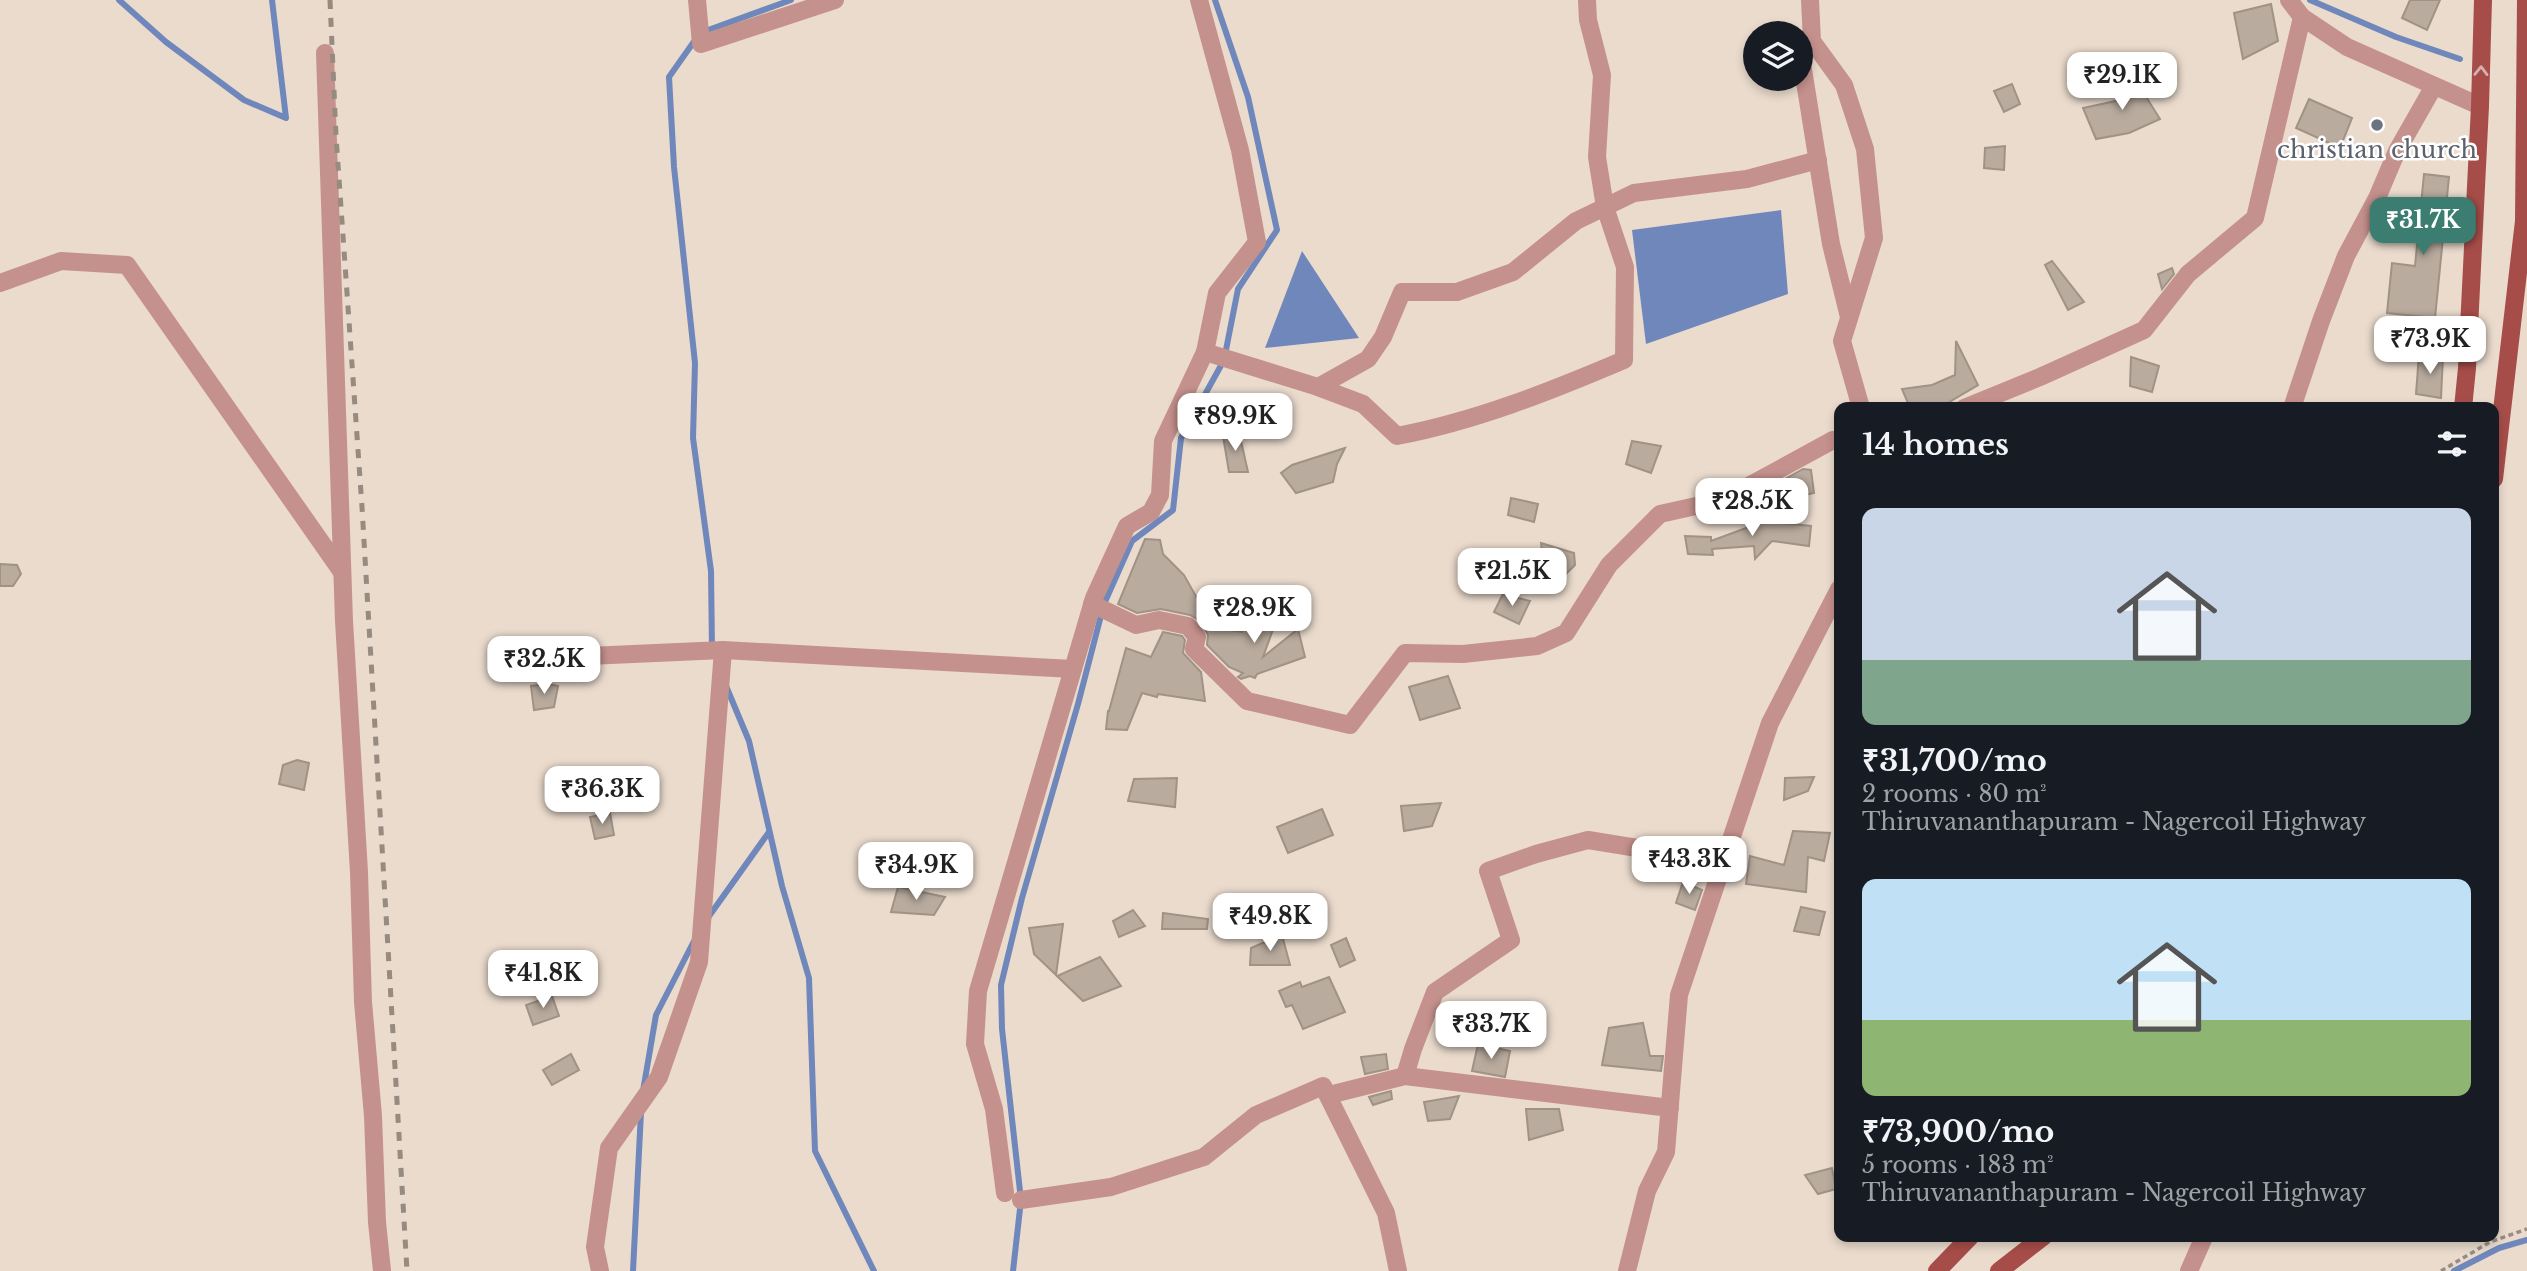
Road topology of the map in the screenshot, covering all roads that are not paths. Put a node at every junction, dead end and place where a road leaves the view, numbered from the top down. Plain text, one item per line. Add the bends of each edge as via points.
1 (697, 0) edge
2 (835, 0) edge
3 (1199, 0) edge
4 (1587, 0) edge
5 (1810, 0) edge
6 (2289, 0) edge
7 (2483, 0) edge
8 (2526, 0) edge
9 (2302, 17) junction
10 (1811, 21) edge
11 (1813, 42) edge
12 (325, 53) dead end
13 (2434, 86) junction
14 (1807, 91) edge
15 (2480, 106) junction
16 (1818, 160) junction
17 (1605, 207) junction
18 (0, 284) edge
19 (1850, 318) junction
20 (1205, 352) junction
21 (1318, 387) junction
22 (1859, 402) edge
23 (1979, 402) edge
24 (2294, 402) edge
25 (2464, 402) edge
26 (2499, 437) edge
27 (1834, 440) edge
28 (342, 572) junction
29 (1834, 599) edge
30 (1092, 604) junction
31 (723, 650) junction
32 (588, 656) dead end
33 (1073, 669) junction
34 (1724, 862) junction
35 (1405, 1076) junction
36 (1329, 1095) junction
37 (1670, 1108) junction
38 (1954, 1242) edge
39 (1965, 1242) edge
40 (2037, 1242) edge
41 (2202, 1242) edge
42 (1943, 1264) edge
43 (382, 1271) edge
44 (600, 1271) edge
45 (1398, 1271) edge
46 (1627, 1271) edge
47 (2000, 1271) edge
48 (2189, 1271) edge

1 - 2 street via 701,44
3 - 20 street via 1240,150 1257,242 1217,293
4 - 17 street via 1602,75 1597,157
5 - 10 street
6 - 9 street
15 -> 7 main road
8 - 26 main road via 2524,221
9 - 13 street via 2347,47
9 - 23 street via 2255,218 2188,274 2144,330
11 - 19 street via 1844,85 1865,149 1874,239
12 - 28 street
13 - 15 street
13 - 24 street via 2346,256
14 - 16 street
15 - 25 main road
16 - 17 street via 1747,178 1634,193
16 - 19 street via 1831,244
17 - 21 street via 1576,221 1513,272 1457,292 1402,292 1368,359
17 - 21 street via 1625,267 1624,360 1456,423 1397,436 1363,404
18 - 28 street via 61,261 127,265
19 - 22 street via 1842,341
20 - 21 street
20 - 30 street via 1163,441 1160,495 1151,512 1127,526
27 - 30 street via 1723,499 1660,514 1609,565 1566,633 1537,646 1463,654 1405,653 1350,725 1247,701 1194,649 1197,636 1188,626 1158,621 1136,625
28 - 43 street via 363,1002
29 - 34 street via 1770,723
30 - 33 street
31 - 32 street
31 - 33 street
31 - 44 street via 699,962 659,1077 608,1148 595,1247
33 - 36 street via 978,991 975,1044 1013,1196 1111,1187 1204,1157 1256,1115 1323,1086
34 - 35 street via 1588,840 1488,872 1511,940 1436,992
34 - 37 street via 1679,995
35 - 36 street
35 - 37 street
36 - 45 street via 1386,1213
37 - 46 street via 1666,1152 1647,1191
38 - 42 street
39 - 42 main road
40 - 47 main road
41 - 48 street

